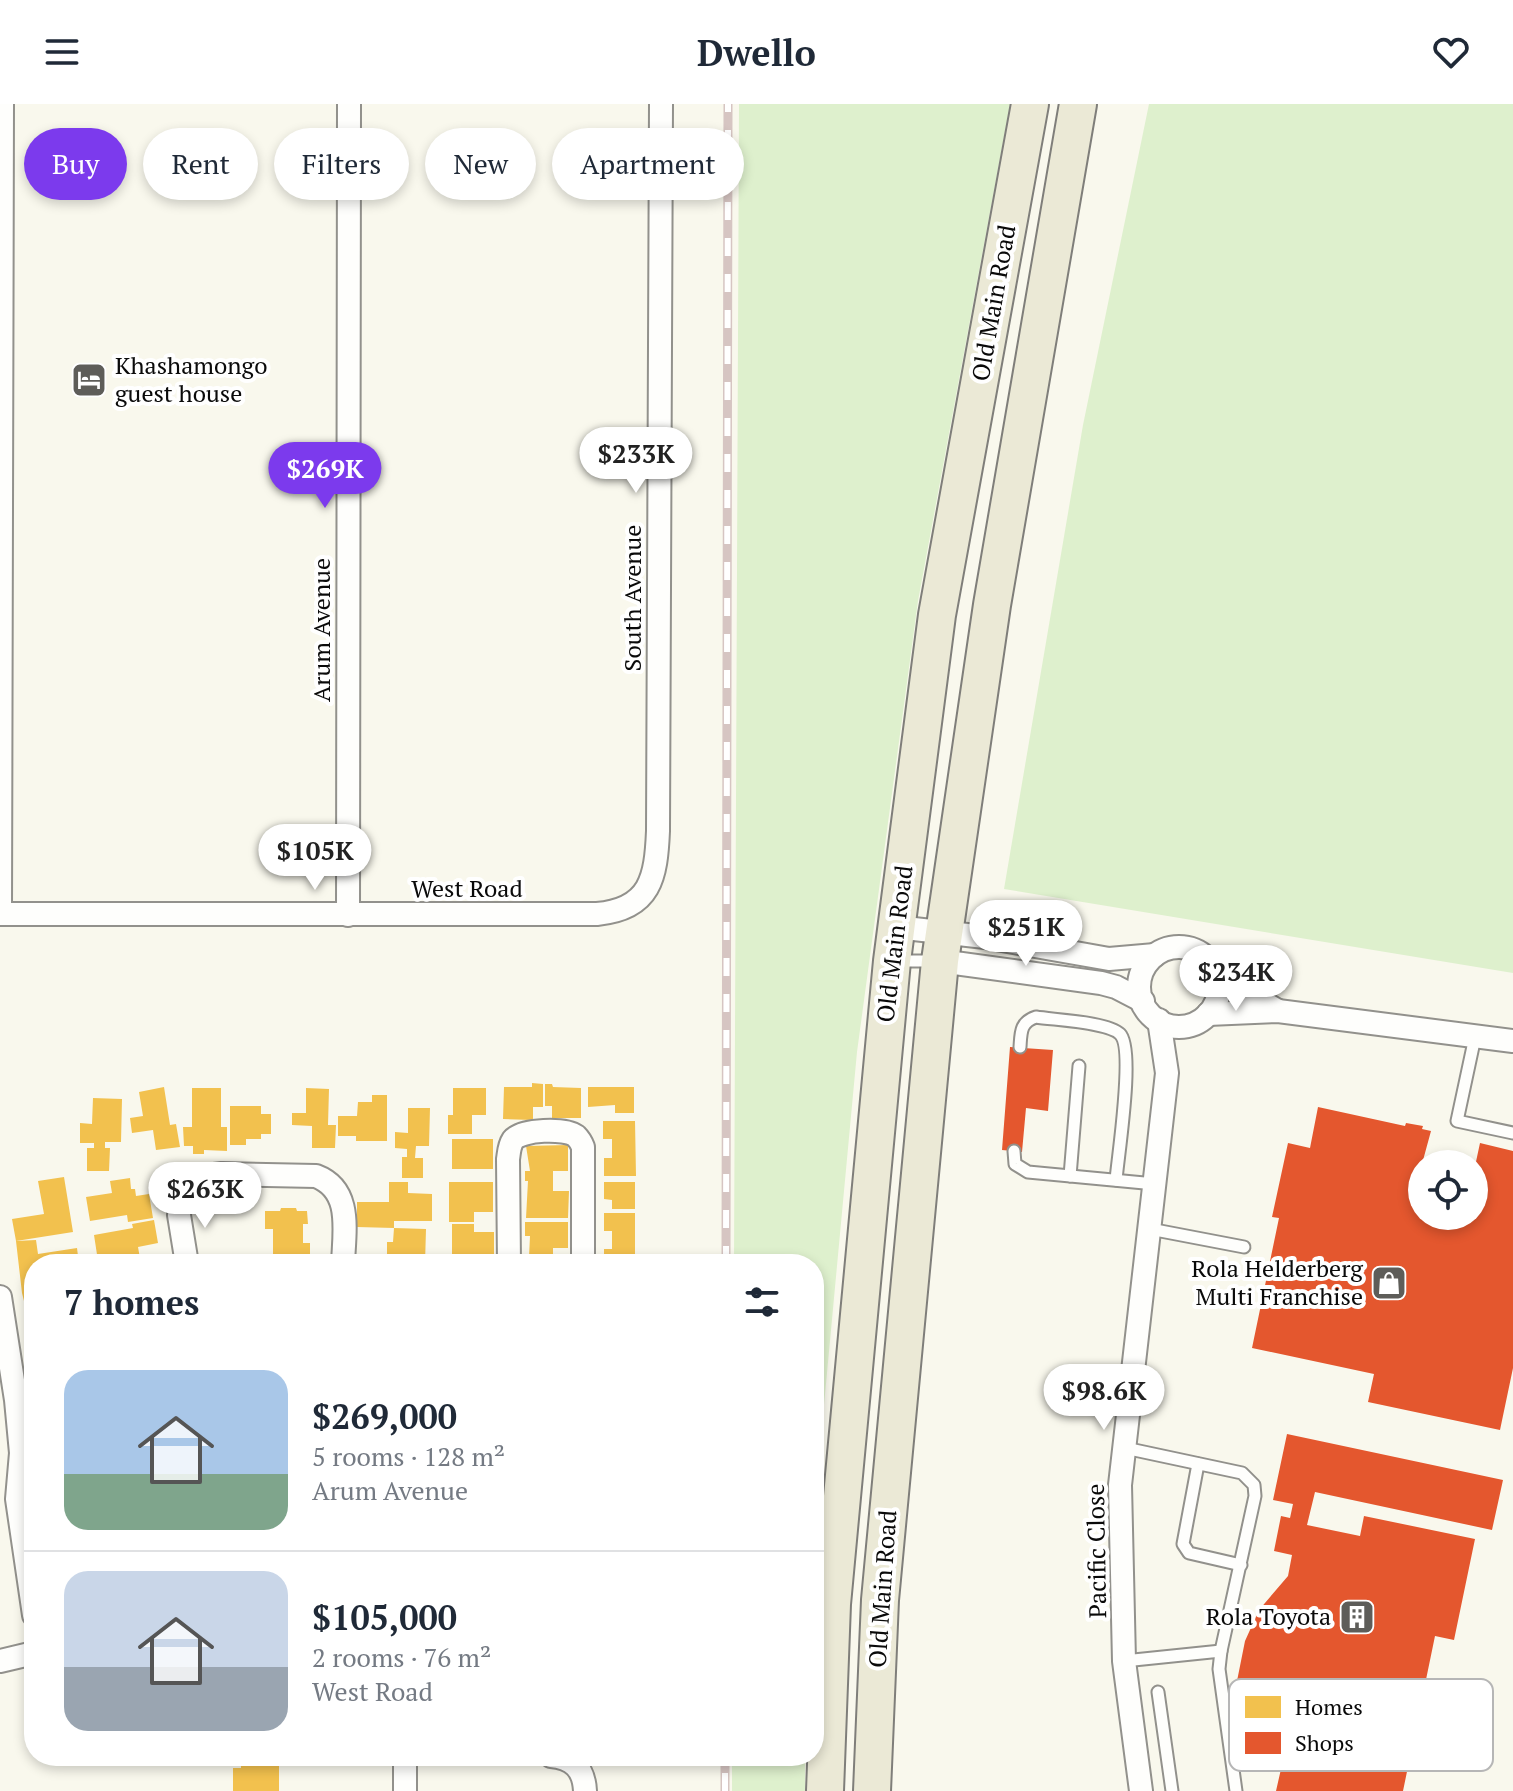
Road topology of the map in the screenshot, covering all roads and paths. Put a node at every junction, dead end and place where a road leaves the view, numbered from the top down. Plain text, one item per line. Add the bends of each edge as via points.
1 (2, 104) edge
2 (349, 104) edge
3 (661, 104) edge
4 (1030, 104) edge
5 (1078, 104) edge
6 (641, 896) joint
7 (0, 914) edge
8 (348, 915) junction
9 (894, 944) junction
10 (942, 947) junction
11 (1155, 955) junction
12 (1217, 975) junction
13 (1143, 1001) junction
14 (1278, 1011) junction
15 (1201, 1019) junction
16 (1159, 1020) junction
17 (1475, 1037) junction
18 (1509, 1039) edge
19 (1020, 1047) dead end
20 (1079, 1066) dead end
21 (1167, 1073) junction
22 (1513, 1133) edge
23 (1014, 1151) dead end
24 (1070, 1176) junction
25 (1116, 1180) junction
26 (1155, 1184) junction
27 (1150, 1229) junction
28 (1244, 1247) dead end
29 (185, 1254) edge
30 (343, 1254) edge
31 (509, 1254) edge
32 (583, 1254) edge
33 (0, 1297) edge
34 (8, 1401) edge
35 (1125, 1448) junction
36 (1198, 1464) junction
37 (24, 1547) edge
38 (1241, 1565) junction
39 (1221, 1651) junction
40 (24, 1655) edge
41 (0, 1661) edge
42 (1124, 1661) junction
43 (1158, 1692) dead end
44 (1229, 1741) edge
45 (405, 1766) edge
46 (576, 1766) edge
47 (1233, 1771) edge
48 (405, 1791) edge
49 (585, 1791) edge
50 (825, 1791) edge
51 (872, 1791) edge
52 (1141, 1791) edge
53 (1172, 1791) edge
54 (1236, 1791) edge

1 - 7 street
2 - 8 street, Arum Avenue
3 - 6 street, South Avenue via 658,831 656,869
4 - 9 main road, Old Main Road via 937,615
5 - 10 main road, Old Main Road via 992,605
6 - 8 street, West Road via 616,912 597,914
7 - 8 street, West Road
9 - 10 street
9 - 10 lane
9 - 50 main road, Old Main Road via 832,1604
10 - 11 street via 985,937 1109,959
10 - 13 street via 1116,987
10 - 51 main road, Old Main Road via 880,1600
11 - 12 street via 1174,947 1195,950
11 - 13 street via 1141,979
12 - 14 street
12 - 15 street via 1218,996
13 - 16 street
14 - 15 street
14 - 17 street
15 - 16 street via 1176,1026
15 - 21 street
16 - 21 street
17 - 18 street
17 - 22 lane via 1457,1121
19 - 25 lane via 1022,1027 1036,1017 1107,1028 1123,1038 1128,1058
20 - 24 lane
21 - 26 street, Pacific Close
23 - 24 lane via 1015,1164 1023,1171
24 - 25 lane
25 - 26 lane
26 - 27 street, Pacific Close
27 - 28 lane
27 - 35 street, Pacific Close
29 - 30 street via 181,1195 196,1181 222,1174 326,1180 343,1205
31 - 32 street via 511,1144 526,1133 561,1131 575,1136 583,1147
33 - 34 street
34 - 37 street via 21,1453 17,1499
35 - 36 lane
35 - 42 street, Pacific Close via 1120,1485
36 - 38 lane via 1242,1473 1254,1485
36 - 38 lane via 1183,1544 1189,1553
38 - 39 lane
39 - 42 lane
39 - 44 lane
40 - 41 street
42 - 52 street, Pacific Close
43 - 53 lane
45 - 48 street
46 - 49 street
47 - 54 lane

